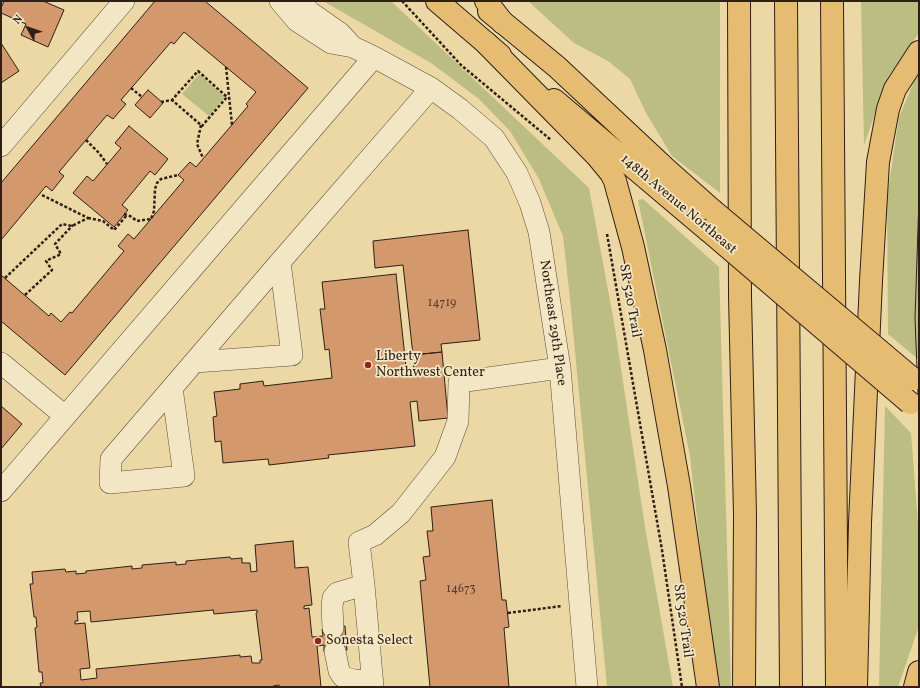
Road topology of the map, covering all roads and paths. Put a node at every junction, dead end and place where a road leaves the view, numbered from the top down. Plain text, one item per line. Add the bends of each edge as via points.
1 (124, 1) edge
2 (280, 1) edge
3 (299, 1) edge
4 (402, 1) edge
5 (437, 1) edge
6 (477, 1) edge
7 (486, 1) edge
8 (739, 1) edge
9 (786, 1) edge
10 (832, 1) edge
11 (503, 23) junction
12 (486, 43) junction
13 (353, 47) junction
14 (919, 52) edge
15 (374, 57) junction
16 (226, 68) dead end
17 (131, 88) dead end
18 (431, 88) junction
19 (142, 97) dead end
20 (172, 100) junction
21 (161, 102) dead end
22 (201, 125) junction
23 (232, 125) dead end
24 (86, 140) dead end
25 (554, 143) dead end
26 (1, 146) edge
27 (204, 158) dead end
28 (107, 164) dead end
29 (178, 175) dead end
30 (40, 194) dead end
31 (88, 218) junction
32 (73, 225) junction
33 (606, 230) dead end
34 (280, 262) junction
35 (5, 278) dead end
36 (25, 295) dead end
37 (195, 362) junction
38 (1, 363) edge
39 (560, 368) junction
40 (172, 388) junction
41 (915, 394) edge
42 (65, 416) junction
43 (1, 491) edge
44 (364, 585) junction
45 (580, 604) junction
46 (508, 612) dead end
47 (333, 628) dead end
48 (335, 651) dead end
49 (919, 672) edge
50 (373, 684) edge
51 (587, 687) edge
52 (682, 687) edge
53 (708, 687) edge
54 (744, 687) edge
55 (791, 687) edge
56 (837, 687) edge
57 (856, 687) edge
58 (915, 687) edge

1 - 26 street
2 - 13 street, Northeast 29th Place via 297,21 313,32 331,43
3 - 13 street, Northeast 29th Place via 340,33
4 - 25 path via 461,65
5 - 12 main road, 148th Avenue Northeast
6 - 11 main road, 148th Avenue Northeast
7 - 11 main road
8 - 54 main road via 740,288 745,514
9 - 55 main road
10 - 56 main road
11 - 41 main road, 148th Avenue Northeast, bridge via 557,67
12 - 41 main road, 148th Avenue Northeast, bridge via 708,231
12 - 53 main road via 597,156 615,181 655,350 681,493
13 - 15 street, Northeast 29th Place
14 - 57 main road via 895,89 888,109 878,162 860,515
15 - 18 street, Northeast 29th Place
15 - 42 street
16 - 23 path
17 - 19 path
18 - 34 street
18 - 39 street, Northeast 29th Place via 494,138 517,173 539,232
20 - 21 path
20 - 22 path
20 - 22 path via 198,71 227,96
22 - 27 path via 197,144
24 - 28 path
29 - 31 path via 161,179 157,183 154,211 150,219 141,222 125,214 114,230 103,221
30 - 31 path
31 - 32 path
32 - 35 path via 62,224
32 - 36 path via 55,244 61,254 46,261 52,270
33 - 52 path, SR 520 Trail via 662,550
34 - 37 street
34 - 37 street via 292,355
37 - 40 street
38 - 42 street
39 - 44 street via 459,382 458,421 445,456 401,513 375,535 359,542
39 - 45 street, Northeast 29th Place
40 - 40 street via 184,476 110,483 111,459
42 - 43 street
44 - 47 street via 337,593 333,598
44 - 50 street
45 - 46 path
45 - 51 street, Northeast 29th Place
48 - 50 street via 336,663 344,677
49 - 58 main road

